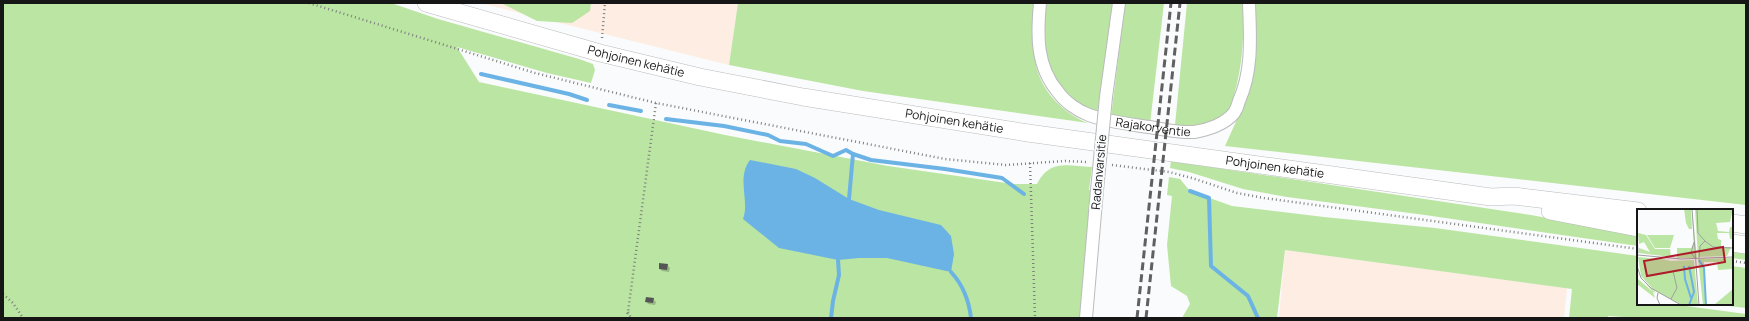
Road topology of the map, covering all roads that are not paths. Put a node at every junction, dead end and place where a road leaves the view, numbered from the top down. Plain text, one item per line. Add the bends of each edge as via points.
1 (426, 3) edge
2 (1040, 3) edge
3 (1119, 3) edge
4 (1248, 3) edge
5 (1491, 197) junction
6 (1637, 211) edge
7 (1733, 223) edge
8 (1746, 225) edge
9 (1637, 228) edge
10 (1733, 243) edge
11 (1746, 245) edge
12 (1086, 318) edge

1 - 5 main road, Pohjoinen kehätie via 600,53 803,98 1205,158
2 - 4 street, Rajakorventie via 1038,25 1042,66 1059,94 1073,106 1089,115 1107,120 1192,132 1218,125 1234,113 1241,98 1248,77 1250,54
3 - 12 street, Radanvarsitie, bridge via 1106,97
5 - 6 main road, Pohjoinen kehätie via 1514,196
5 - 9 main road, Pohjoinen kehätie via 1512,205
7 - 8 main road
10 - 11 main road

